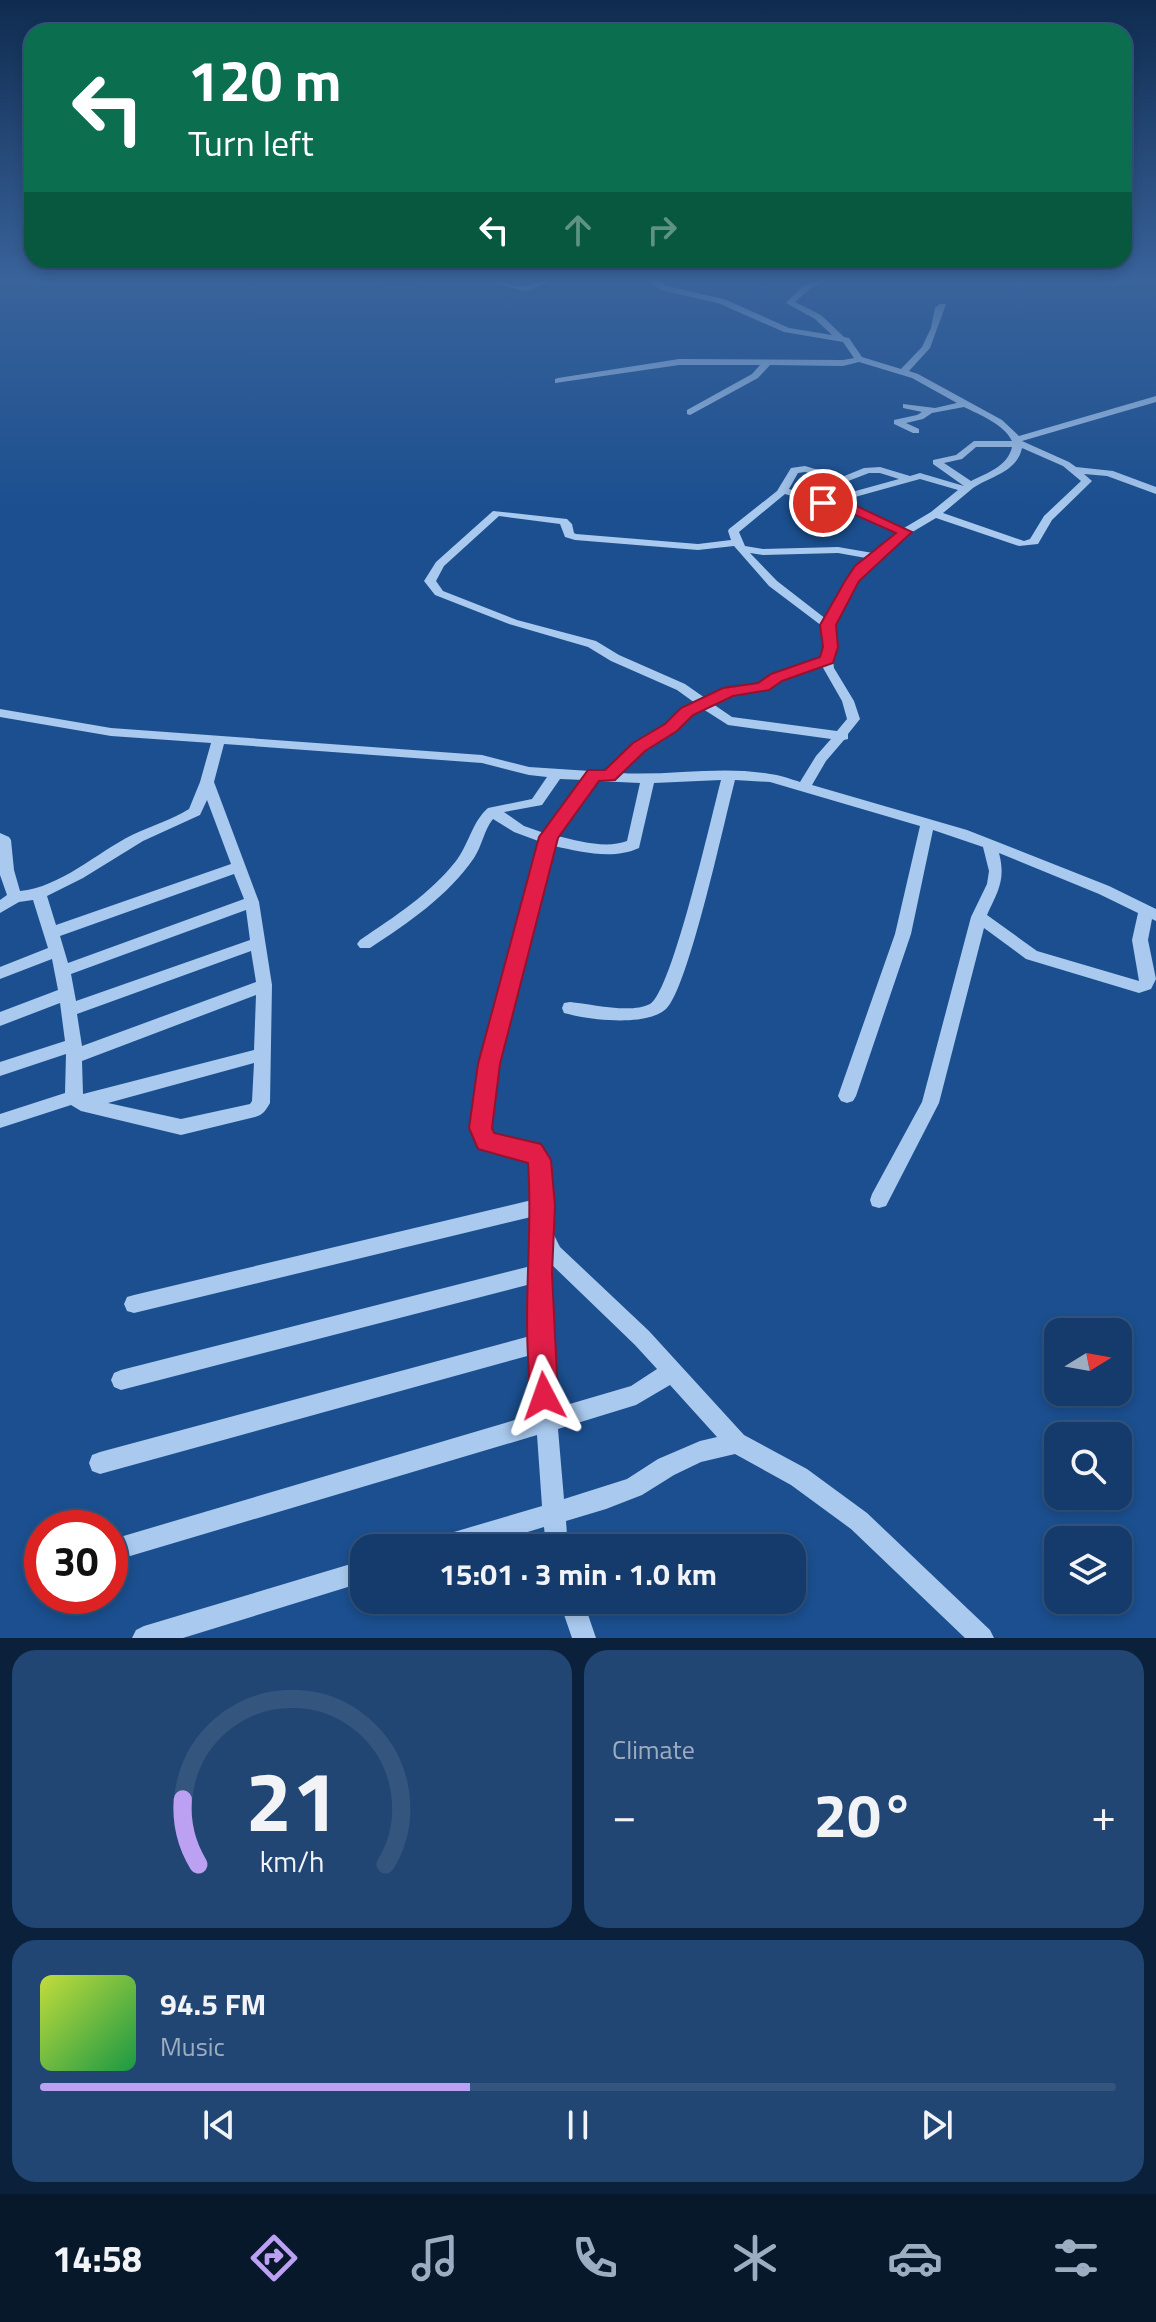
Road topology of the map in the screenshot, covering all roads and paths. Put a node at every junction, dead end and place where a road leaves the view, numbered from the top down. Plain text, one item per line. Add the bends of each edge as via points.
1 (857, 356) edge
2 (918, 356) edge
3 (859, 359) junction
4 (767, 363) junction
5 (904, 371) junction
6 (558, 381) dead end
7 (1154, 401) edge
8 (963, 404) junction
9 (906, 406) dead end
10 (929, 411) junction
11 (690, 412) dead end
12 (916, 431) dead end
13 (1018, 443) junction
14 (1077, 470) junction
15 (908, 478) junction
16 (968, 487) junction
17 (782, 490) junction
18 (1155, 490) edge
19 (835, 500) junction
20 (935, 514) junction
21 (905, 532) junction
22 (740, 546) junction
23 (877, 557) junction
24 (828, 625) junction
25 (827, 660) junction
26 (706, 703) junction
27 (0, 713) edge
28 (21, 718) junction
29 (0, 721) edge
30 (843, 736) junction
31 (218, 741) junction
32 (556, 774) junction
33 (602, 775) junction
34 (729, 775) junction
35 (648, 779) junction
36 (207, 782) junction
37 (805, 786) junction
38 (493, 811) junction
39 (928, 822) junction
40 (549, 837) junction
41 (0, 838) edge
42 (990, 847) junction
43 (239, 867) junction
44 (39, 894) junction
45 (16, 897) junction
46 (252, 902) junction
47 (0, 907) edge
48 (1151, 913) edge
49 (979, 917) junction
50 (51, 933) junction
51 (258, 943) junction
52 (365, 944) dead end
53 (57, 951) junction
54 (63, 971) junction
55 (0, 973) edge
56 (264, 985) junction
57 (68, 1002) junction
58 (570, 1008) dead end
59 (0, 1019) edge
60 (73, 1051) junction
61 (263, 1054) junction
62 (0, 1069) edge
63 (847, 1096) dead end
64 (78, 1100) junction
65 (0, 1121) edge
66 (879, 1200) dead end
67 (543, 1206) junction
68 (542, 1230) junction
69 (539, 1273) junction
70 (134, 1304) dead end
71 (540, 1343) junction
72 (671, 1372) junction
73 (121, 1380) dead end
74 (546, 1422) junction
75 (736, 1443) junction
76 (100, 1463) dead end
77 (553, 1512) junction
78 (482, 1534) edge
79 (555, 1534) edge
80 (128, 1546) edge
81 (350, 1575) edge
82 (576, 1614) edge
83 (144, 1638) edge
84 (584, 1638) edge
85 (982, 1638) edge

1 - 3 street
2 - 5 street
3 - 4 street
3 - 5 street
4 - 6 street via 665,363
4 - 11 street via 755,376
5 - 8 street
7 - 13 street
8 - 10 street
8 - 13 street via 999,422
9 - 10 street
10 - 12 street via 897,422
13 - 14 street
13 - 16 street via 1015,457 1005,467
13 - 16 street via 974,444 959,457 936,462
14 - 18 street via 1109,473
14 - 20 street via 1087,481 1048,518 1030,544
15 - 16 street
15 - 17 street via 868,470 843,480 800,469 791,472
15 - 19 street
16 - 20 street
17 - 19 street via 814,502
17 - 22 street via 733,531
19 - 21 street
20 - 21 street
21 - 23 street
22 - 23 street via 763,552 838,550
22 - 24 street via 792,600
22 - 26 street via 575,537 563,521 497,513 431,576 439,593 527,627 592,644
23 - 24 street via 860,569
24 - 25 street
25 - 26 street via 763,687 729,692
25 - 30 street via 853,714
26 - 30 street via 736,724
26 - 33 street
27 - 28 street
28 - 29 street
28 - 31 street
30 - 37 street
31 - 32 street via 446,755
31 - 36 street
32 - 33 street
32 - 38 street via 537,802
33 - 35 street
33 - 40 street
34 - 35 street
34 - 37 street
34 - 58 street via 688,937 664,1002 645,1013
35 - 40 street via 630,849 604,851
36 - 43 street
36 - 44 street via 195,812
37 - 39 street via 869,809
38 - 40 street via 522,831
38 - 52 street via 468,857 432,895
39 - 42 street
39 - 63 street via 903,934
40 - 67 street via 489,1064 481,1128 486,1142 533,1152 539,1160
41 - 45 street
42 - 48 street
42 - 49 street via 994,884
43 - 46 street
43 - 50 street
44 - 45 street
44 - 50 street
45 - 47 street
46 - 51 street
46 - 54 street
48 - 49 street via 1140,940 1148,979 1139,987 1028,954
49 - 66 street via 930,1103
50 - 53 street
51 - 56 street
51 - 57 street
53 - 54 street
53 - 55 street
54 - 57 street
56 - 60 street
56 - 61 street
57 - 59 street
57 - 60 street
60 - 62 street
60 - 64 street
61 - 64 street
61 - 64 street via 261,1103 255,1110 181,1127
64 - 65 street
67 - 68 street
67 - 70 street
68 - 69 street
68 - 72 street via 553,1253
69 - 71 street
69 - 73 street
71 - 74 street
71 - 76 street
72 - 74 street via 636,1395
72 - 75 street
74 - 77 street
74 - 80 street
75 - 77 street via 700,1452 620,1492
75 - 85 street via 799,1477 859,1521
77 - 78 street
77 - 79 street
81 - 83 street
82 - 84 street

